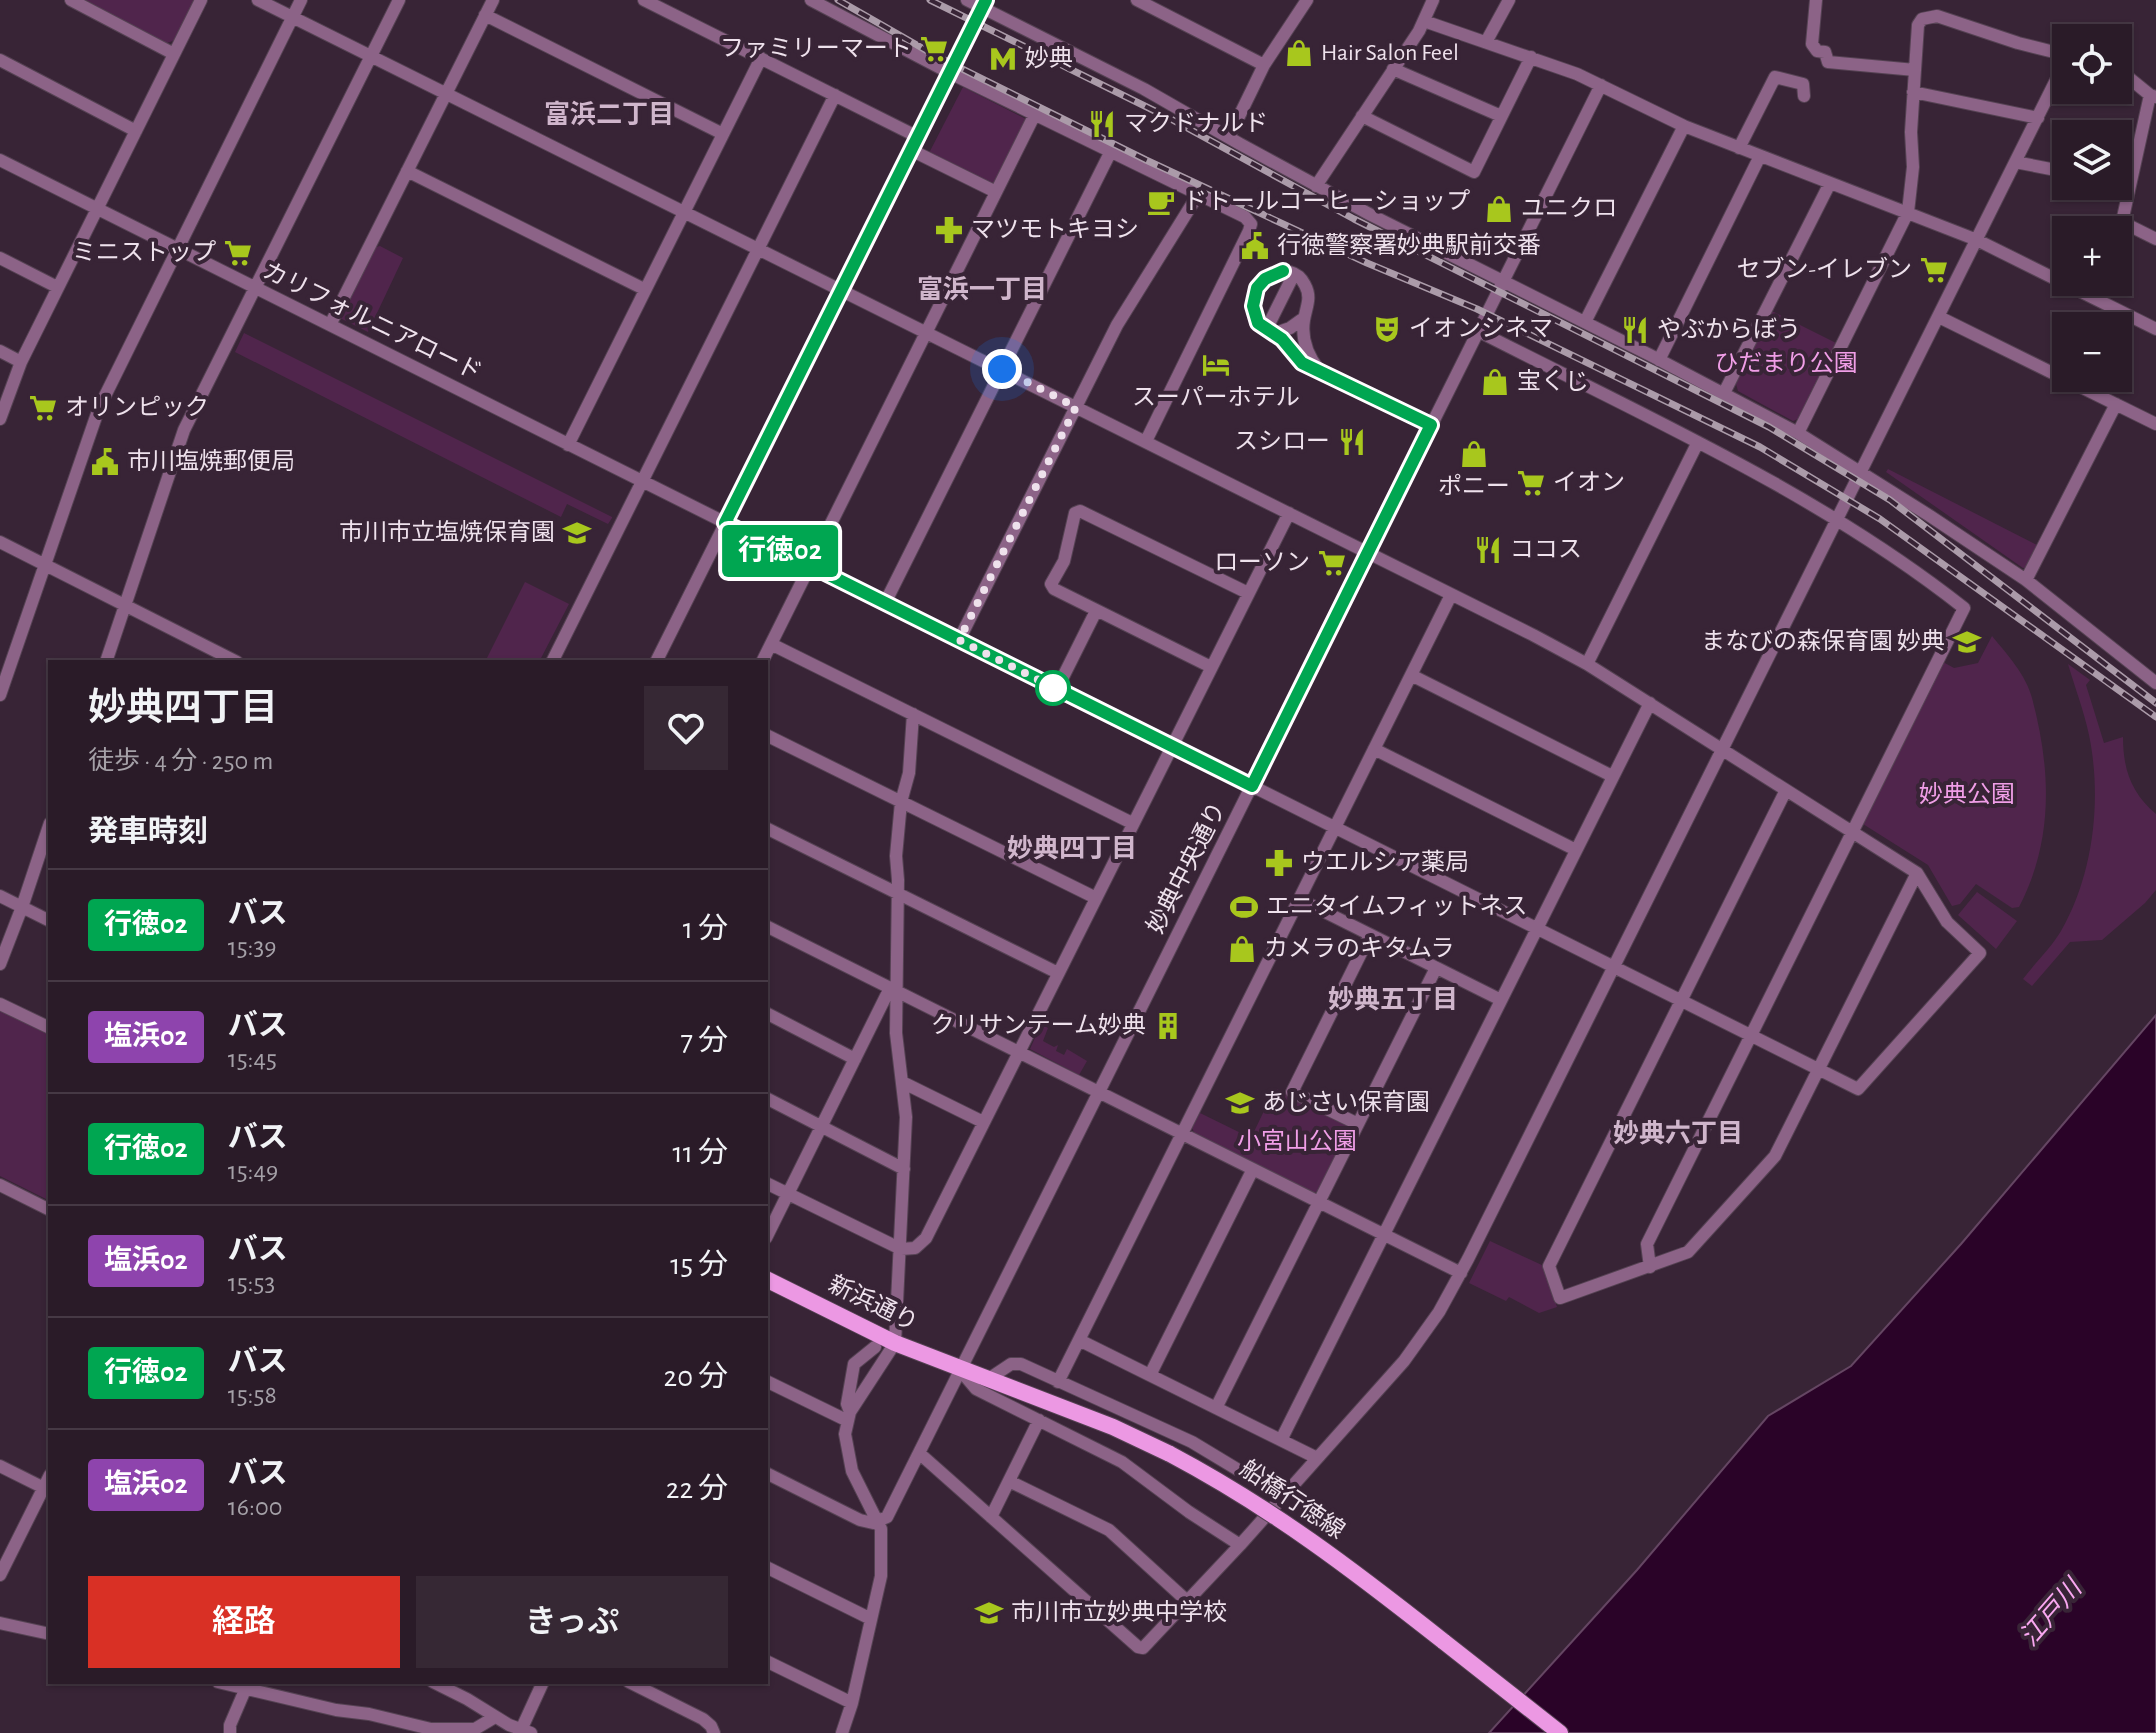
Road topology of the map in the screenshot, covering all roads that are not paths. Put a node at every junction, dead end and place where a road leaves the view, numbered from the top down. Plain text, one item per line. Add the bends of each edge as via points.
1 (71, 0) edge
2 (201, 0) edge
3 (258, 0) edge
4 (301, 0) edge
5 (399, 0) edge
6 (493, 0) edge
7 (644, 0) edge
8 (679, 0) edge
9 (811, 0) edge
10 (967, 0) edge
11 (1137, 0) edge
12 (1307, 0) edge
13 (1433, 0) edge
14 (1509, 0) edge
15 (1816, 0) edge
16 (985, 4) edge
17 (672, 14) junction
18 (485, 15) junction
19 (292, 17) junction
20 (1424, 21) junction
21 (1486, 42) junction
22 (2052, 53) edge
23 (174, 54) junction
24 (371, 56) junction
25 (1531, 57) junction
26 (761, 58) junction
27 (0, 60) edge
28 (1264, 65) junction
29 (1393, 69) junction
30 (1915, 70) junction
31 (950, 73) junction
32 (2132, 80) edge
33 (1601, 85) junction
34 (2052, 88) edge
35 (446, 92) junction
36 (1913, 92) junction
37 (835, 95) junction
38 (1804, 96) dead end
39 (2153, 96) edge
40 (1035, 114) junction
41 (1362, 116) junction
42 (1501, 116) junction
43 (2038, 118) junction
44 (1684, 126) junction
45 (136, 131) junction
46 (723, 134) junction
47 (918, 137) junction
48 (1229, 137) junction
49 (1739, 148) junction
50 (911, 150) junction
51 (1111, 151) junction
52 (1760, 156) junction
53 (0, 160) edge
54 (2132, 160) edge
55 (2015, 162) junction
56 (2052, 169) edge
57 (407, 171) junction
58 (1830, 183) junction
59 (1316, 186) junction
60 (996, 192) junction
61 (1199, 193) junction
62 (96, 210) junction
63 (684, 211) junction
64 (1908, 212) junction
65 (2132, 227) edge
66 (2156, 239) edge
67 (1977, 240) junction
68 (758, 248) junction
69 (176, 250) junction
70 (0, 258) edge
71 (1294, 274) junction
72 (1503, 282) junction
73 (57, 287) junction
74 (254, 288) junction
75 (644, 289) junction
76 (841, 290) junction
77 (2094, 298) joint
78 (1939, 317) junction
79 (1304, 318) junction
80 (1585, 322) junction
81 (330, 325) junction
82 (2156, 329) edge
83 (1478, 331) junction
84 (926, 332) junction
85 (1270, 332) junction
86 (0, 351) edge
87 (1659, 360) junction
88 (21, 362) junction
89 (1002, 369) junction
90 (1319, 370) junction
91 (1724, 393) junction
92 (2116, 404) junction
93 (1076, 407) junction
94 (0, 419) edge
95 (2156, 423) edge
96 (1431, 425) junction
97 (1798, 433) junction
98 (1146, 441) junction
99 (1698, 442) junction
100 (568, 445) junction
101 (1861, 471) junction
102 (642, 482) junction
103 (1289, 513) junction
104 (1837, 520) junction
105 (725, 523) junction
106 (0, 542) edge
107 (1367, 553) junction
108 (44, 565) junction
109 (810, 566) junction
110 (2026, 580) junction
111 (1248, 593) junction
112 (1451, 595) junction
113 (885, 603) junction
114 (124, 606) junction
115 (1096, 611) junction
116 (959, 640) junction
117 (771, 644) junction
118 (107, 660) edge
119 (233, 660) edge
120 (553, 660) edge
121 (657, 660) edge
122 (763, 660) edge
123 (1587, 664) junction
124 (1211, 667) junction
125 (1411, 675) junction
126 (2156, 683) edge
127 (1057, 689) junction
128 (0, 695) edge
129 (1650, 703) junction
130 (913, 714) junction
131 (768, 736) edge
132 (1171, 746) junction
133 (1374, 749) junction
134 (1722, 750) junction
135 (1612, 776) junction
136 (1252, 786) junction
137 (1786, 790) junction
138 (901, 802) junction
139 (1132, 823) junction
140 (1335, 828) junction
141 (768, 829) edge
142 (48, 831) edge
143 (1853, 833) junction
144 (1576, 850) junction
145 (1917, 873) junction
146 (898, 893) junction
147 (0, 896) edge
148 (1094, 897) junction
149 (1299, 899) junction
150 (22, 907) junction
151 (48, 920) edge
152 (768, 927) edge
153 (1537, 929) junction
154 (1370, 935) junction
155 (0, 964) edge
156 (1614, 967) junction
157 (1436, 968) junction
158 (1058, 973) junction
159 (893, 989) junction
160 (1501, 1000) junction
161 (1681, 1001) junction
162 (0, 1004) edge
163 (768, 1014) edge
164 (48, 1027) edge
165 (1751, 1036) junction
166 (1018, 1053) junction
167 (855, 1059) junction
168 (1819, 1070) junction
169 (902, 1082) junction
170 (1099, 1092) junction
171 (768, 1099) edge
172 (983, 1122) junction
173 (1358, 1124) junction
174 (822, 1126) junction
175 (1182, 1134) junction
176 (904, 1169) junction
177 (1253, 1169) junction
178 (768, 1184) edge
179 (0, 1185) edge
180 (788, 1194) junction
181 (1319, 1202) junction
182 (48, 1209) edge
183 (768, 1234) edge
184 (1384, 1235) junction
185 (901, 1249) junction
186 (1650, 1267) junction
187 (1461, 1273) junction
188 (768, 1280) edge
189 (1079, 1340) junction
190 (895, 1343) junction
191 (875, 1347) dead end
192 (960, 1370) junction
193 (1150, 1375) junction
194 (987, 1380) junction
195 (768, 1382) edge
196 (1058, 1382) junction
197 (1216, 1408) junction
198 (848, 1416) junction
199 (1039, 1420) junction
200 (1281, 1440) junction
201 (919, 1453) junction
202 (1317, 1458) junction
203 (0, 1466) edge
204 (768, 1474) edge
205 (1009, 1481) junction
206 (47, 1490) edge
207 (1283, 1497) junction
208 (991, 1517) junction
209 (878, 1522) junction
210 (1240, 1545) junction
211 (768, 1568) edge
212 (0, 1575) edge
213 (1187, 1601) junction
214 (871, 1619) junction
215 (0, 1623) edge
216 (48, 1634) edge
217 (768, 1662) edge
218 (437, 1684) edge
219 (542, 1684) edge
220 (633, 1684) edge
221 (249, 1687) edge
222 (852, 1703) junction
223 (495, 1717) junction
224 (526, 1732) edge
225 (230, 1733) edge
226 (714, 1733) edge
227 (842, 1733) edge
228 (1560, 1733) edge

1 - 23 street
2 - 23 street
3 - 19 street
4 - 19 street
5 - 24 street
6 - 18 street
7 - 17 street
8 - 17 street
9 - 31 street
10 - 16 street
11 - 28 street
12 - 28 street
13 - 20 street
14 - 21 street
15 - 30 street via 1812,44 1825,52 1828,62
16 - 31 street
16 - 48 street
17 - 26 street
18 - 35 street
18 - 46 street
19 - 24 street
19 - 69 street
20 - 21 street
20 - 29 street
21 - 25 street
22 - 30 street via 1929,16 1918,25
23 - 45 street
24 - 35 street
24 - 74 street
25 - 33 street
25 - 42 street
26 - 37 street
26 - 46 street
27 - 45 street
28 - 48 street
29 - 41 street
29 - 42 street
30 - 36 street
31 - 40 street
31 - 47 street
32 - 39 street
33 - 44 street
33 - 72 street, 妙典中央通り
34 - 43 street
35 - 57 street
35 - 63 street
36 - 43 street
36 - 64 street
37 - 47 street
37 - 68 street
38 - 49 street via 1803,84 1775,77
39 - 54 street
40 - 51 street
40 - 60 street
41 - 42 street via 1474,172
41 - 59 street
43 - 55 street
44 - 49 street
44 - 80 street
45 - 62 street
46 - 63 street
47 - 50 street
48 - 59 street
49 - 52 street
50 - 60 street
50 - 76 street
51 - 61 street
51 - 89 street
52 - 58 street
52 - 87 street
53 - 62 street, カリフォルニアロード
55 - 56 street
55 - 67 street
57 - 75 street
57 - 81 street
58 - 64 street
58 - 91 street
59 - 72 street
60 - 84 street
61 - 93 street via 1117,325
61 - 98 street via 1251,224
62 - 69 street, カリフォルニアロード
62 - 73 street
63 - 68 street
63 - 75 street
64 - 67 street
64 - 97 street
65 - 66 street
67 - 77 street
67 - 78 street
68 - 76 street
68 - 102 street
69 - 74 street, カリフォルニアロード
69 - 108 street via 99,408
70 - 73 street
71 - 79 street via 1307,288
71 - 85 street
71 - 85 street via 1273,274 1257,288 1253,306 1258,323
72 - 80 street
72 - 83 street, 妙典中央通り
73 - 88 street
74 - 81 street, カリフォルニアロード
74 - 114 street via 184,430
75 - 100 street
76 - 84 street
76 - 105 street
77 - 82 street
78 - 92 street
78 - 101 street
79 - 85 street
79 - 90 street via 1305,345
80 - 87 street
81 - 100 street, カリフォルニアロード
83 - 96 street, 妙典中央通り
83 - 99 street
84 - 89 street
84 - 109 street
85 - 90 street via 1302,363
86 - 88 street
87 - 91 street
88 - 94 street
89 - 93 street
89 - 113 street
90 - 96 street
91 - 97 street
92 - 95 street
92 - 110 street
93 - 98 street
93 - 116 street
96 - 107 street, 妙典中央通り
97 - 101 street
98 - 103 street
99 - 104 street
99 - 123 street
100 - 102 street, カリフォルニアロード
101 - 104 street
101 - 110 street
102 - 105 street, カリフォルニアロード
102 - 120 street
103 - 107 street
103 - 111 street
104 - 134 street
104 - 143 street via 1964,608
105 - 109 street, カリフォルニアロード
105 - 121 street
106 - 108 street
107 - 112 street
107 - 136 street, 妙典中央通り
108 - 114 street
108 - 128 street
109 - 113 street, カリフォルニアロード
109 - 117 street
110 - 126 street
111 - 115 street via 1080,511 1051,584
111 - 124 street
112 - 123 street
112 - 125 street
113 - 116 street, カリフォルニアロード
114 - 118 street
114 - 119 street
115 - 124 street
115 - 127 street
116 - 127 street, カリフォルニアロード
117 - 122 street
117 - 130 street
123 - 129 street
124 - 132 street
125 - 133 street
125 - 135 street
127 - 132 street, カリフォルニアロード
129 - 134 street
129 - 135 street
130 - 138 street via 909,773
130 - 139 street
131 - 138 street
132 - 136 street, カリフォルニアロード
132 - 139 street
133 - 140 street
133 - 144 street
134 - 137 street
134 - 156 street
135 - 144 street
136 - 140 street, カリフォルニアロード
136 - 170 street, 妙典中央通り
137 - 143 street
137 - 161 street
138 - 146 street
138 - 148 street
139 - 148 street
140 - 149 street
140 - 153 street, カリフォルニアロード
141 - 146 street
142 - 150 street
143 - 145 street
143 - 165 street
144 - 153 street
145 - 168 street
145 - 168 street, カリフォルニアロード via 1947,922 1980,953 1858,1089
146 - 158 street
146 - 159 street
147 - 150 street
148 - 158 street
149 - 154 street
149 - 175 street
150 - 151 street
150 - 155 street
152 - 159 street
153 - 156 street, カリフォルニアロード
153 - 160 street
154 - 157 street
154 - 173 street via 1292,1092
156 - 161 street, カリフォルニアロード
156 - 187 street
157 - 160 street
157 - 173 street
158 - 166 street
159 - 166 street
159 - 167 street
159 - 169 street
160 - 184 street
161 - 165 street, カリフォルニアロード
161 - 186 street via 1549,1266 1560,1298
162 - 164 street
163 - 167 street
165 - 168 street, カリフォルニアロード
165 - 186 street via 1647,1244
166 - 170 street
166 - 172 street
167 - 174 street
168 - 186 street via 1775,1156 1688,1252
169 - 172 street
169 - 176 street
170 - 175 street
170 - 192 street, 妙典中央通り
171 - 174 street
172 - 185 street via 926,1238 915,1248
173 - 181 street
174 - 176 street
174 - 180 street
175 - 177 street
175 - 189 street
176 - 185 street
177 - 181 street
177 - 193 street
178 - 180 street
179 - 182 street
180 - 183 street
180 - 185 street
181 - 184 street
181 - 197 street
184 - 187 street
184 - 200 street
185 - 190 street
187 - 202 street via 1404,1361
188 - 190 main road, 新浜通り
189 - 193 street
189 - 196 street
190 - 192 main road, 新浜通り
190 - 198 street
191 - 198 street via 854,1364
192 - 194 main road, 船橋行徳線
192 - 199 street via 976,1389
192 - 201 street, 妙典中央通り
193 - 197 street
194 - 196 street via 1015,1363
194 - 228 main road, 船橋行徳線, bridge via 1113,1427 1231,1487 1353,1570
195 - 198 street
196 - 207 street via 1192,1442
197 - 200 street
198 - 209 street via 846,1448 852,1471
199 - 205 street
199 - 210 street via 1122,1462
200 - 202 street
201 - 208 street
201 - 209 street, 妙典中央通り via 887,1517
202 - 207 street
203 - 206 street
204 - 209 street via 860,1520
205 - 208 street
205 - 213 street via 1109,1530
206 - 212 street
207 - 210 street
208 - 213 street via 1138,1647 1147,1646
209 - 214 street via 883,1536 881,1576
210 - 213 street
211 - 214 street
214 - 222 street
215 - 216 street
217 - 222 street
218 - 223 street
219 - 224 street
220 - 226 street via 703,1719
221 - 223 street via 431,1729 475,1729
221 - 225 street
222 - 227 street
223 - 224 street

